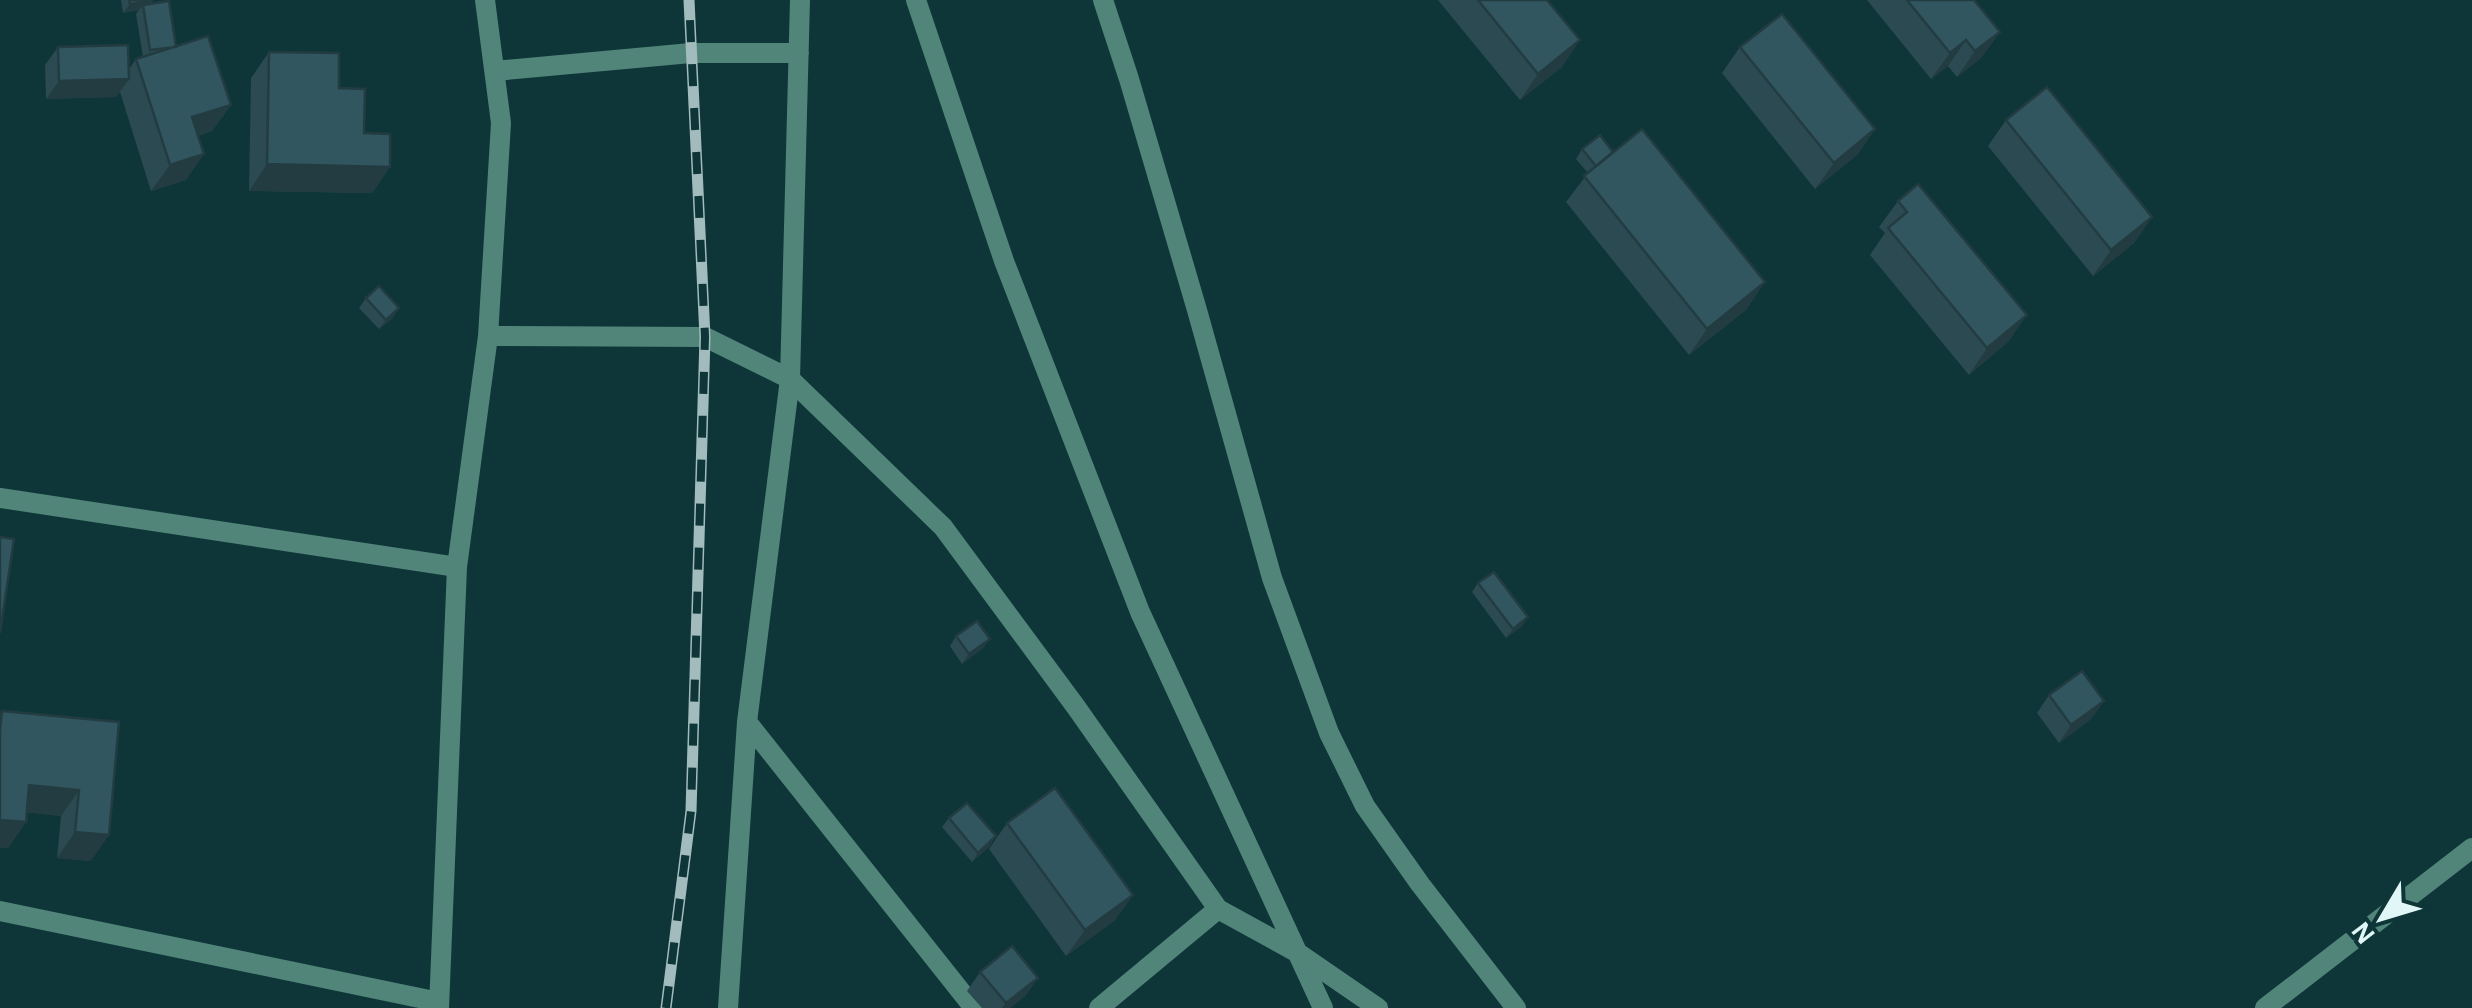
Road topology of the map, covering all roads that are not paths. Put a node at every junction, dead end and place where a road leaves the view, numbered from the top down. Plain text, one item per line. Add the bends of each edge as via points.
1 (486, 0) edge
2 (800, 0) edge
3 (916, 0) edge
4 (1103, 0) edge
5 (799, 53) junction
6 (494, 72) junction
7 (488, 336) junction
8 (790, 378) junction
9 (0, 498) edge
10 (457, 567) junction
11 (747, 722) junction
12 (2472, 848) edge
13 (1218, 909) junction
14 (0, 912) edge
15 (1298, 953) junction
16 (439, 1005) edge
17 (728, 1008) edge
18 (974, 1008) edge
19 (1099, 1008) edge
20 (1323, 1008) edge
21 (1378, 1008) edge
22 (1516, 1008) edge
23 (2265, 1008) edge

1 - 6 street
2 - 5 street
3 - 15 street via 1004,261 1140,612
4 - 22 street via 1272,578 1329,733 1365,806
5 - 6 street via 691,52
5 - 8 street
6 - 7 street via 502,124
7 - 8 street via 705,338
7 - 10 street
8 - 11 street
8 - 13 street via 942,527
9 - 10 street
10 - 16 street
11 - 17 street
11 - 18 street
12 - 23 street
13 - 15 street
13 - 19 street
14 - 16 street
15 - 20 street
15 - 21 street

